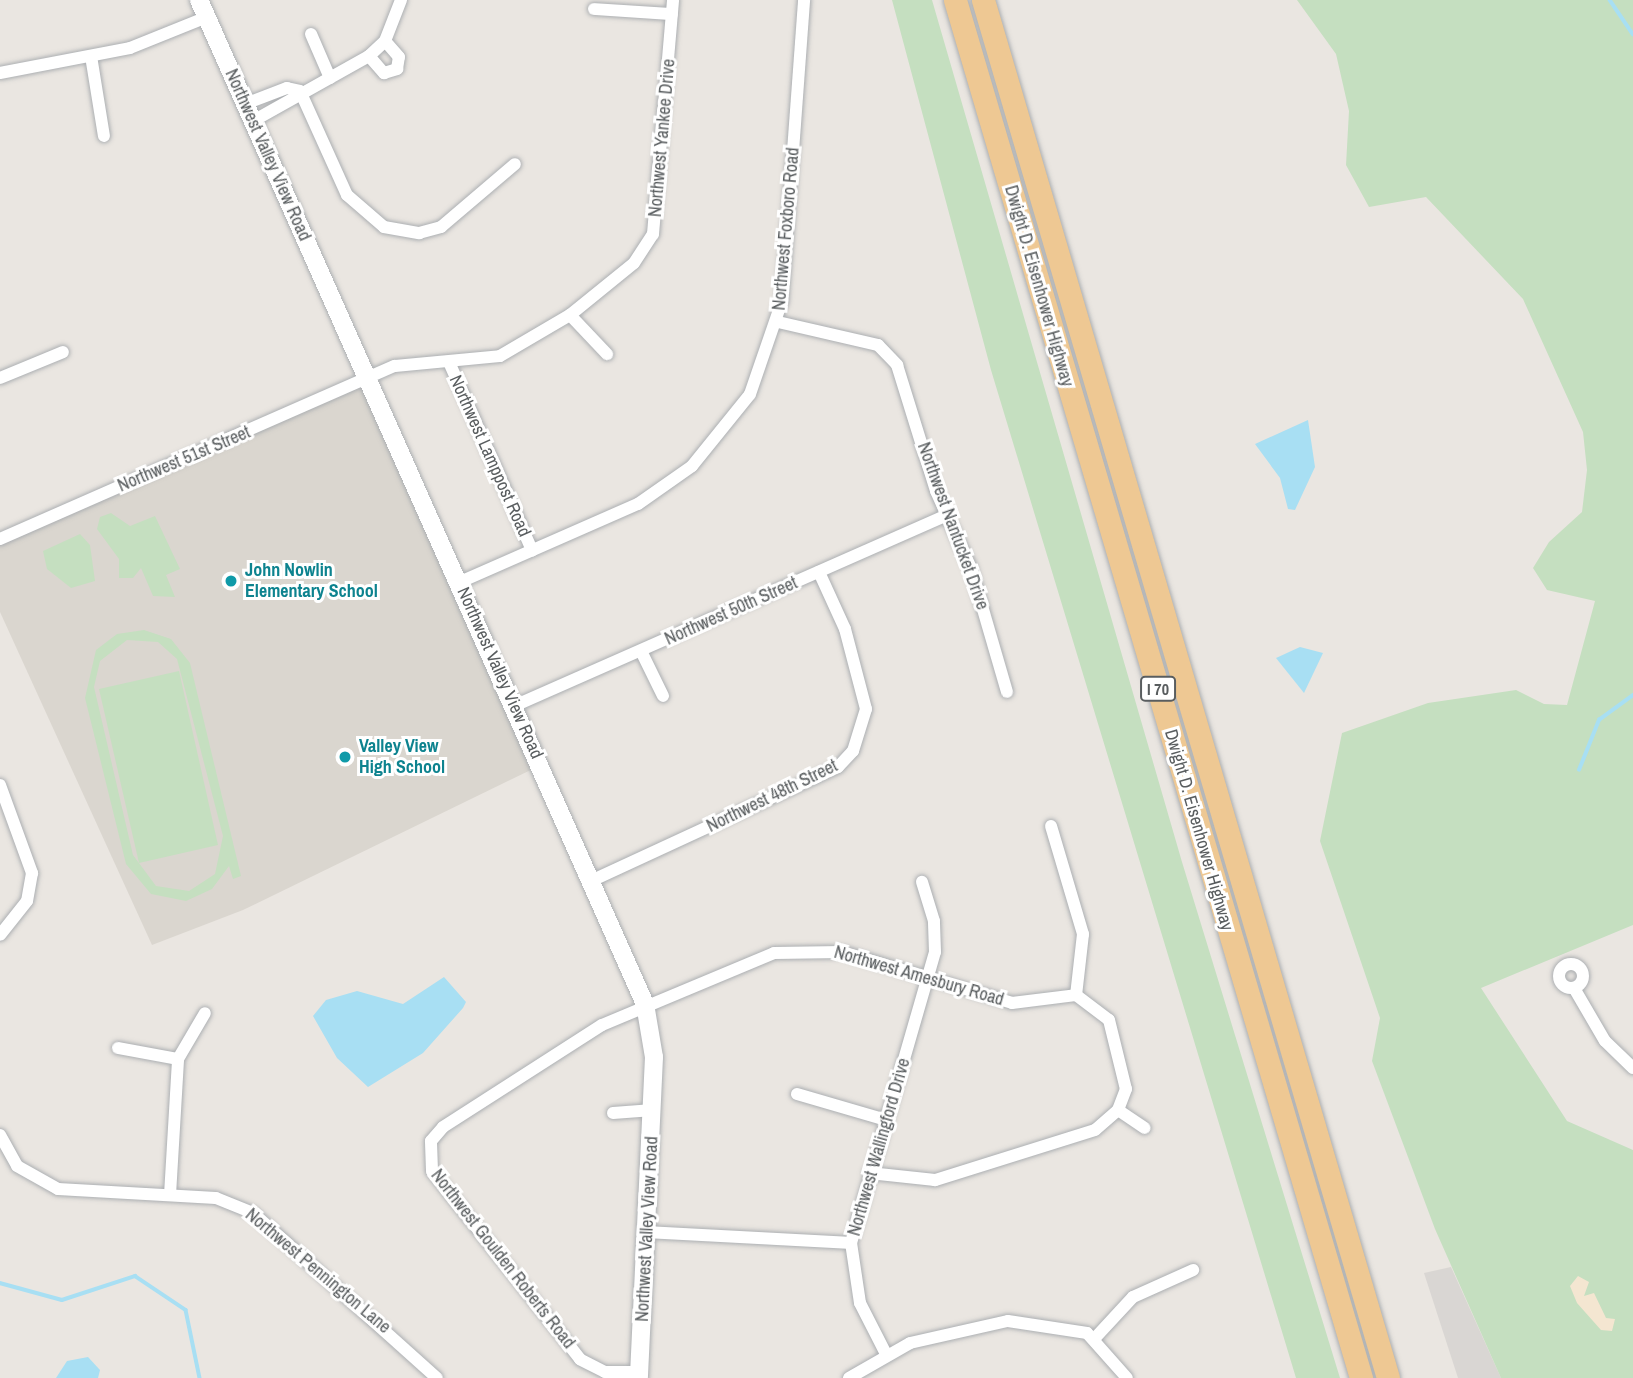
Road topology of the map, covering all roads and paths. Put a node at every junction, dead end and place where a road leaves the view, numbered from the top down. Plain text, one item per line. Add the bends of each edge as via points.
1 (199, 0) edge
2 (401, 0) edge
3 (673, 0) edge
4 (804, 0) edge
5 (954, 0) edge
6 (983, 0) edge
7 (594, 9) dead end
8 (672, 14) junction
9 (207, 17) junction
10 (311, 34) dead end
11 (385, 41) junction
12 (91, 56) junction
13 (369, 56) junction
14 (0, 73) edge
15 (330, 78) junction
16 (300, 90) junction
17 (245, 104) junction
18 (253, 121) junction
19 (104, 136) dead end
20 (515, 164) dead end
21 (570, 315) junction
22 (778, 323) junction
23 (63, 352) dead end
24 (607, 354) dead end
25 (449, 362) junction
26 (0, 378) edge
27 (367, 379) junction
28 (948, 515) junction
29 (0, 539) edge
30 (532, 550) junction
31 (819, 572) junction
32 (460, 582) junction
33 (642, 651) junction
34 (1007, 692) dead end
35 (663, 696) dead end
36 (514, 706) junction
37 (0, 785) edge
38 (1051, 826) dead end
39 (593, 880) junction
40 (922, 882) dead end
41 (0, 935) edge
42 (928, 977) junction
43 (1574, 988) dead end
44 (1076, 995) junction
45 (645, 1004) junction
46 (205, 1013) dead end
47 (118, 1048) dead end
48 (178, 1059) junction
49 (1633, 1068) edge
50 (797, 1094) dead end
51 (653, 1110) junction
52 (1118, 1110) junction
53 (613, 1113) dead end
54 (886, 1121) junction
55 (1144, 1128) dead end
56 (0, 1135) edge
57 (869, 1173) junction
58 (170, 1195) junction
59 (647, 1232) junction
60 (851, 1242) junction
61 (1192, 1270) dead end
62 (1095, 1338) junction
63 (886, 1354) junction
64 (640, 1375) edge
65 (437, 1378) edge
66 (849, 1378) edge
67 (1127, 1378) edge
68 (1361, 1378) edge
69 (1388, 1378) edge

1 - 9 street, Northwest Valley View Road
2 - 11 street
3 - 8 street, Northwest Yankee Drive
4 - 22 street, Northwest Foxboro Road
5 - 68 highway, Dwight D. Eisenhower Highway / I 70
6 - 69 highway, Dwight D. Eisenhower Highway / I 70
7 - 8 street
8 - 21 street, Northwest Yankee Drive via 653,234 634,263
9 - 12 street via 130,48
9 - 17 street, Northwest Valley View Road
10 - 15 street
11 - 13 street
11 - 13 street via 398,57 397,69 384,73
12 - 14 street
12 - 19 street
13 - 15 street
15 - 16 street
16 - 17 street via 287,89
16 - 18 street
16 - 20 street via 347,195 384,227 419,233 441,227
17 - 18 street, Northwest Valley View Road
18 - 27 street, Northwest Valley View Road
21 - 24 street
21 - 25 street, Northwest Yankee Drive via 500,356
22 - 28 street, Northwest Nantucket Drive via 859,339 888,354 903,377
22 - 30 street, Northwest Foxboro Road via 750,394 692,466 638,504
23 - 26 street
25 - 27 street, Northwest Yankee Drive via 406,363
25 - 30 street, Northwest Lamppost Road
27 - 29 street, Northwest 51st Street
27 - 32 street, Northwest Valley View Road
28 - 31 street, Northwest 50th Street
28 - 34 street, Northwest Nantucket Drive via 971,568
30 - 32 street, Northwest Foxboro Road
31 - 33 street, Northwest 50th Street
31 - 39 street, Northwest 48th Street via 845,629 866,709 853,751 838,768
32 - 36 street, Northwest Valley View Road
33 - 35 street
33 - 36 street, Northwest 50th Street
36 - 39 street, Northwest Valley View Road
37 - 41 street via 32,873 27,901
38 - 44 street via 1083,934
39 - 45 street, Northwest Valley View Road
40 - 42 street, Northwest Wallingford Drive via 936,937
42 - 44 street, Northwest Amesbury Road via 1012,1003
42 - 45 street, Northwest Amesbury Road via 842,952 794,950
42 - 54 street, Northwest Wallingford Drive
43 - 49 street via 1598,1031
44 - 52 street via 1100,1009 1114,1030 1127,1076
45 - 51 street, Northwest Valley View Road via 654,1057
45 - 64 street, Northwest Goulden Roberts Road via 456,1116 431,1141 428,1157 432,1171 580,1359 605,1372
46 - 48 street
47 - 48 street
48 - 58 street
50 - 54 street
51 - 53 street
51 - 59 street, Northwest Valley View Road
52 - 55 street
52 - 57 street via 1095,1130 935,1180
54 - 57 street, Northwest Wallingford Drive
56 - 58 street, Northwest Pennington Lane via 17,1167 37,1182 58,1189
57 - 60 street, Northwest Wallingford Drive
58 - 65 street, Northwest Pennington Lane via 216,1198 253,1213
59 - 60 street
59 - 64 street, Northwest Valley View Road
60 - 63 street, Northwest Wallingford Drive via 860,1303
61 - 62 street via 1133,1297
62 - 63 street via 1072,1327 1008,1321 953,1329
62 - 67 street
63 - 66 street

